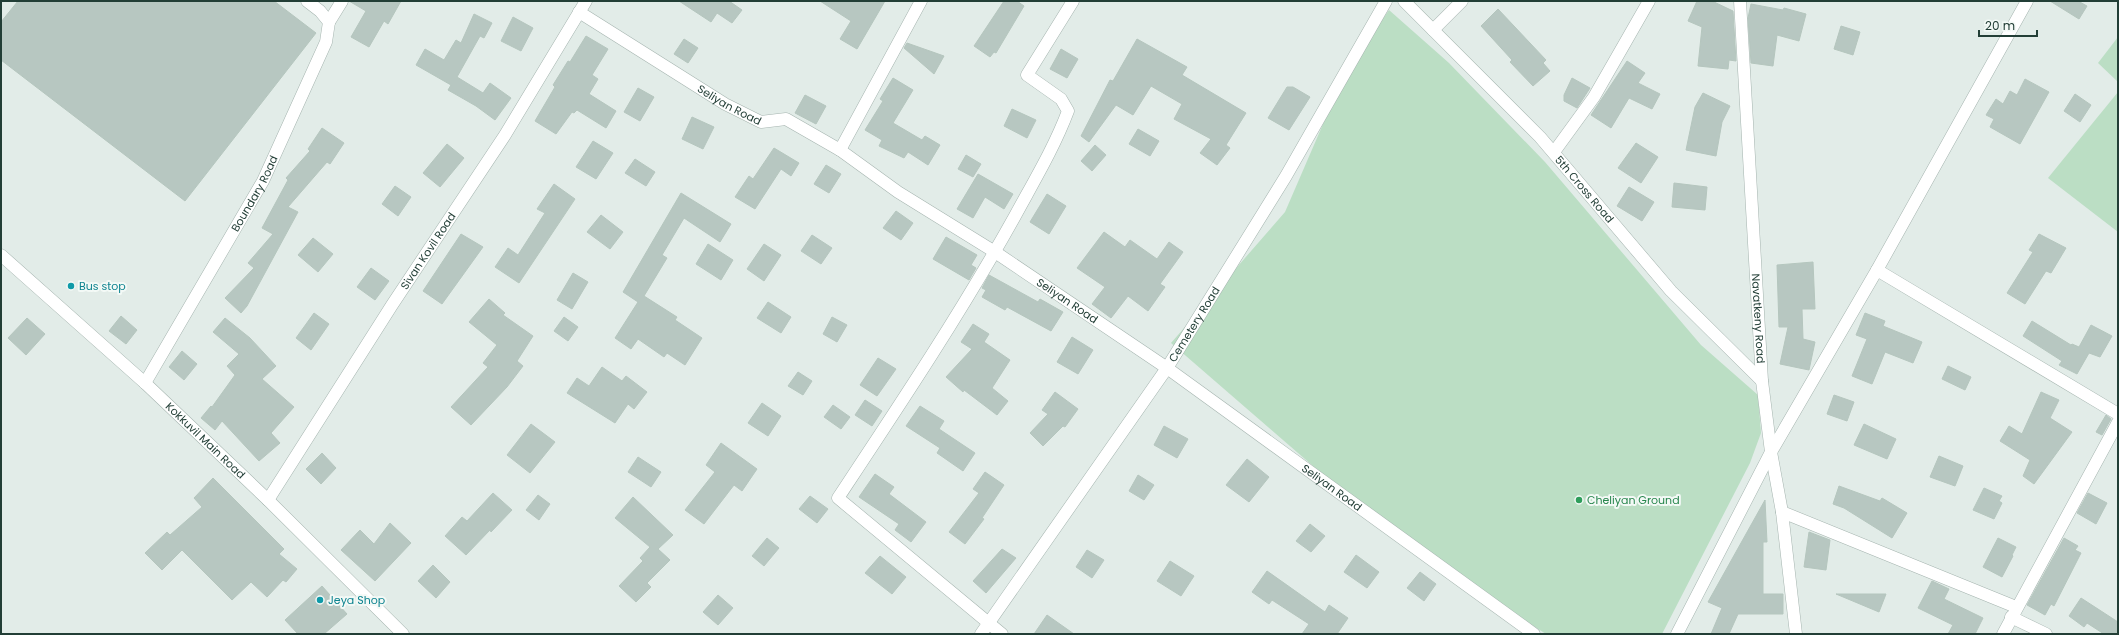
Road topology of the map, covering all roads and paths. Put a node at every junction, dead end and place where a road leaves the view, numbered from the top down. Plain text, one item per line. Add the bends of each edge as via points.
1 (307, 1) edge
2 (342, 1) edge
3 (586, 1) edge
4 (921, 1) edge
5 (1073, 1) edge
6 (1386, 1) edge
7 (1404, 1) edge
8 (1462, 1) edge
9 (1649, 1) edge
10 (2026, 1) edge
11 (1738, 2) edge
12 (579, 12) junction
13 (329, 22) junction
14 (1433, 30) junction
15 (840, 150) junction
16 (1554, 152) junction
17 (995, 252) junction
18 (1, 255) edge
19 (1877, 270) junction
20 (1167, 368) junction
21 (1762, 381) junction
22 (145, 383) junction
23 (2118, 414) edge
24 (2118, 422) edge
25 (1771, 452) junction
26 (268, 500) junction
27 (1782, 512) junction
28 (2013, 612) junction
29 (989, 624) junction
30 (403, 634) edge
31 (981, 634) edge
32 (1002, 634) edge
33 (1534, 634) edge
34 (1677, 634) edge
35 (1796, 634) edge
36 (2003, 634) edge
37 (2046, 634) edge

1 - 13 street
2 - 13 street
3 - 12 street, Sivan Kovil Road
4 - 15 street
5 - 17 street via 1027,75 1061,99 1068,111 1057,140
6 - 20 street, Cemetery Road via 1286,176
7 - 14 street, 5th Cross Road
8 - 14 street
9 - 16 street via 1594,97
10 - 19 street
11 - 21 street, Navatkeny Road
12 - 15 street, Seliyan Road via 725,104 761,122 786,119
12 - 26 street, Sivan Kovil Road via 505,135 392,305
13 - 22 street, Boundary Road via 326,42 263,181
14 - 16 street, 5th Cross Road
15 - 17 street, Seliyan Road via 898,192
16 - 21 street, 5th Cross Road via 1671,291
17 - 20 street, Seliyan Road
17 - 29 street via 922,371 838,498
18 - 22 street, Kokkuvil Main Road
19 - 23 street
19 - 25 street
20 - 29 street, Cemetery Road
20 - 33 street, Seliyan Road
21 - 25 street, Navatkeny Road
22 - 26 street, Kokkuvil Main Road
24 - 28 street
25 - 27 street, Navatkeny Road
25 - 34 street
26 - 30 street, Kokkuvil Main Road
27 - 28 street
27 - 35 street, Navatkeny Road
28 - 36 street
28 - 37 street
29 - 31 street, Cemetery Road
29 - 32 street

